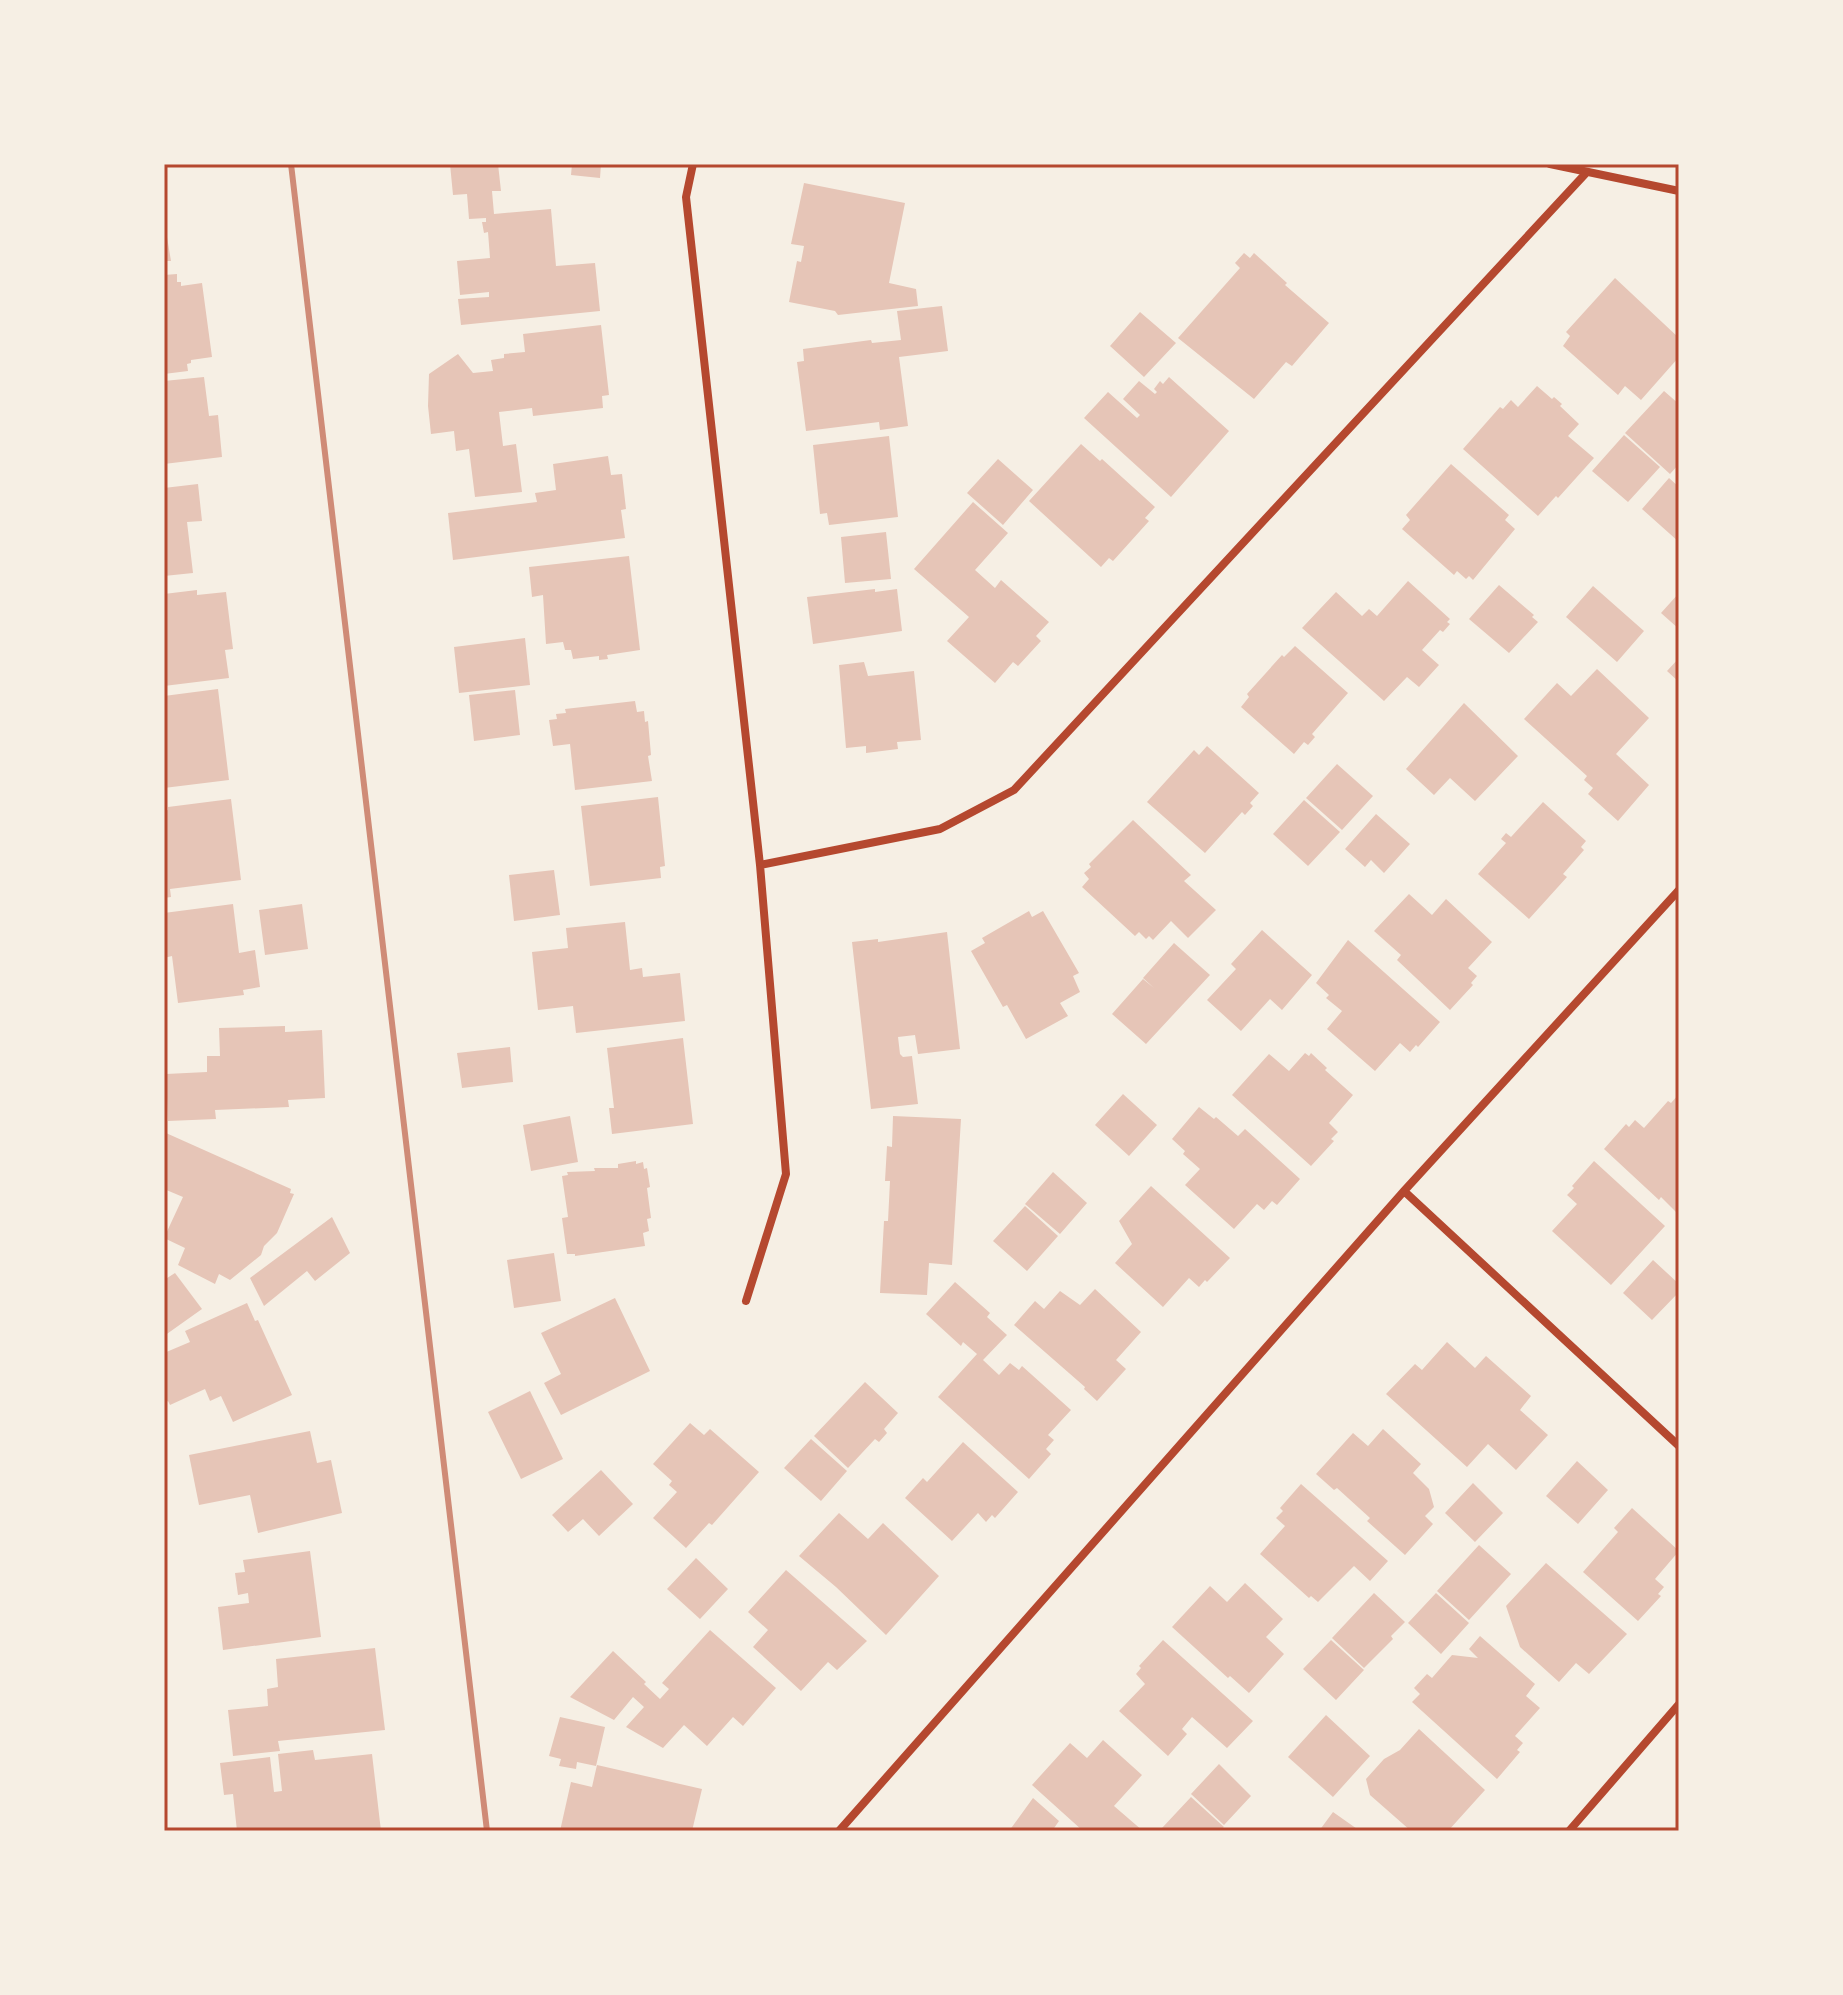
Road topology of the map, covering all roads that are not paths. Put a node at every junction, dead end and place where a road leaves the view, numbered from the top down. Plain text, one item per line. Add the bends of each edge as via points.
1 (693, 164) edge
2 (1550, 164) edge
3 (1587, 172) junction
4 (1679, 191) edge
5 (760, 865) junction
6 (1679, 890) edge
7 (1404, 1191) junction
8 (746, 1301) dead end
9 (1679, 1446) edge
10 (1679, 1704) edge
11 (839, 1831) edge
12 (1569, 1831) edge

1 - 5 street via 686,197
2 - 3 street
3 - 4 street
3 - 5 street via 1014,790 940,829
5 - 8 street via 786,1174
6 - 7 street
7 - 9 street
7 - 11 street
10 - 12 street

